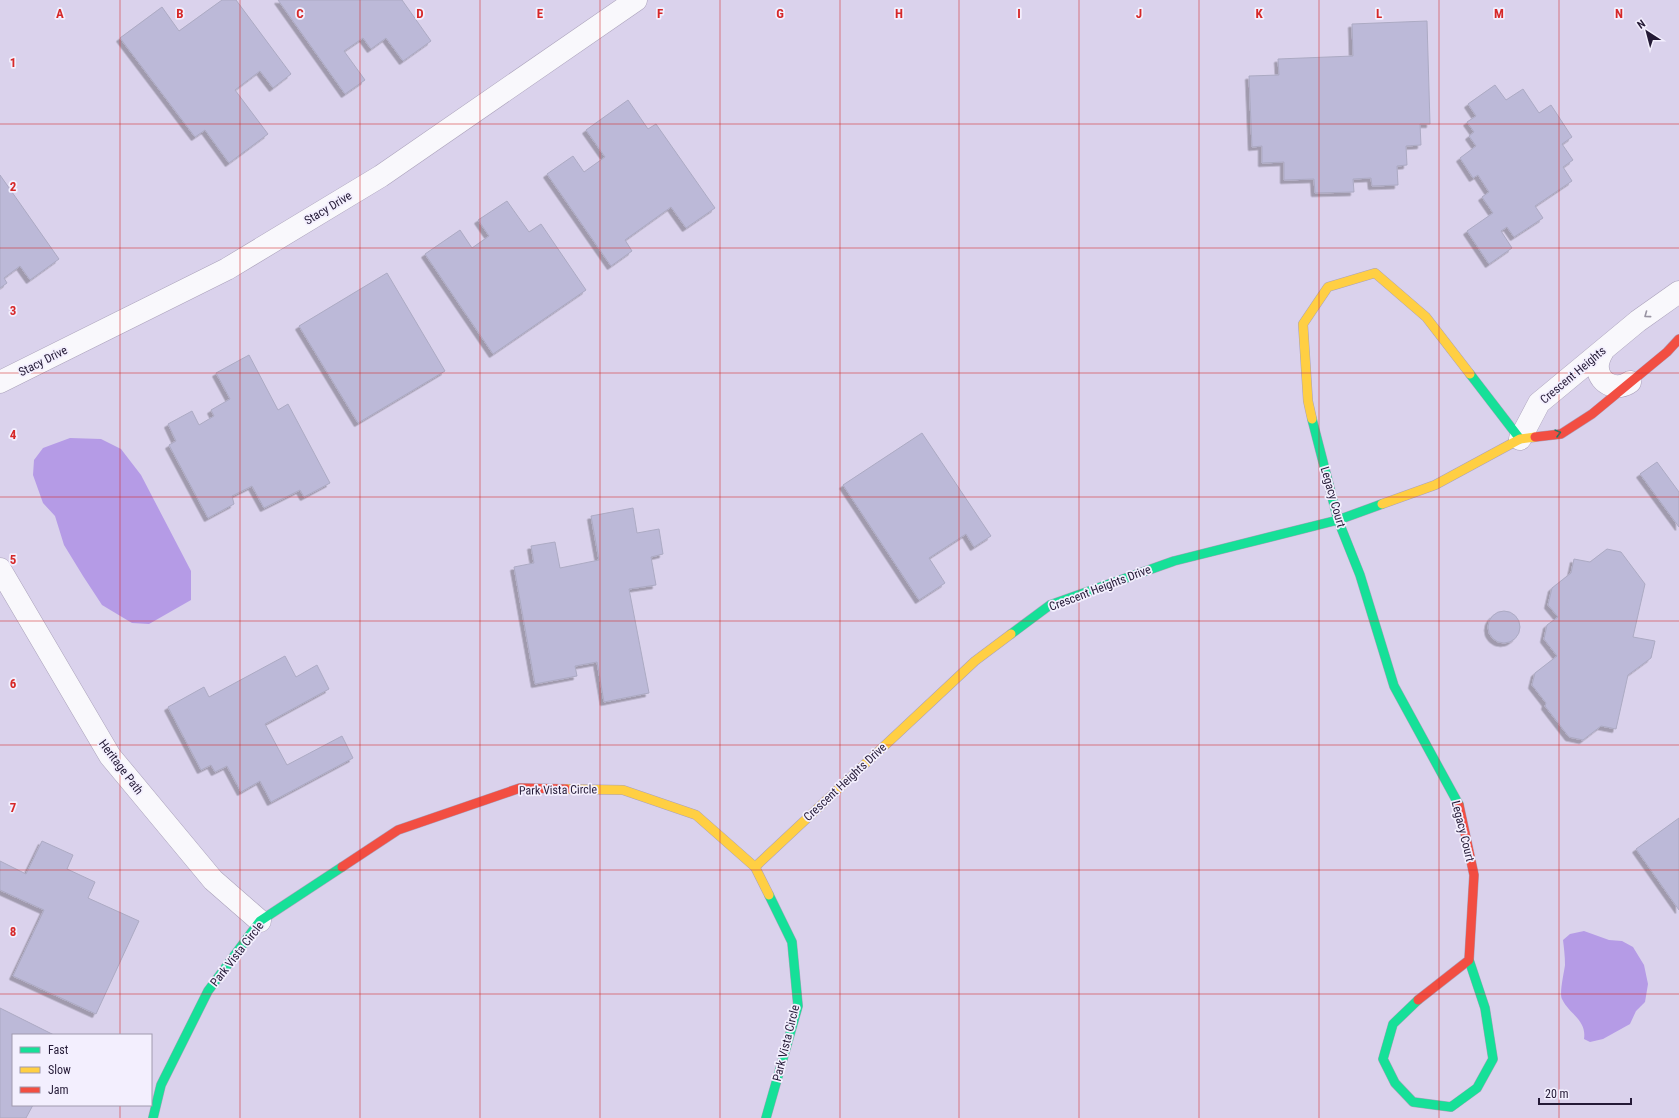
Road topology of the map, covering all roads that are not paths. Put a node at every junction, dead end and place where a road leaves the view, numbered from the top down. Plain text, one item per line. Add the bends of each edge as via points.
1 (636, 0) edge
2 (1679, 292) edge
3 (1679, 339) edge
4 (1603, 350) junction
5 (0, 382) edge
6 (1630, 382) junction
7 (1520, 439) junction
8 (1338, 520) junction
9 (0, 569) edge
10 (755, 866) junction
11 (260, 921) junction
12 (1469, 960) junction
13 (153, 1118) edge
14 (766, 1118) edge

1 - 5 street, Stacy Drive via 381,176 240,261
2 -> 4 street, Crescent Heights
3 - 6 street
4 - 6 street via 1598,370 1605,382 1617,387 1624,387
4 - 7 street, Crescent Heights via 1539,403
7 -> 6 street via 1561,434 1592,414
7 - 8 street, Crescent Heights Drive via 1435,485
7 - 8 street, Legacy Court via 1426,317 1376,273 1328,287 1303,324 1308,401
8 - 10 street, Crescent Heights Drive via 1174,561 1050,605 975,661
8 - 12 street, Legacy Court via 1360,575 1394,686 1458,804 1474,875
9 - 11 street, Heritage Path via 110,756 213,880
10 - 11 street, Park Vista Circle via 696,815 623,790 520,788 398,830
10 - 14 street, Park Vista Circle via 792,942 798,1006
11 - 13 street, Park Vista Circle via 208,991 161,1085
12 - 12 street, Legacy Court via 1423,995 1393,1024 1383,1059 1395,1083 1413,1102 1451,1106 1477,1088 1493,1059 1485,1008

